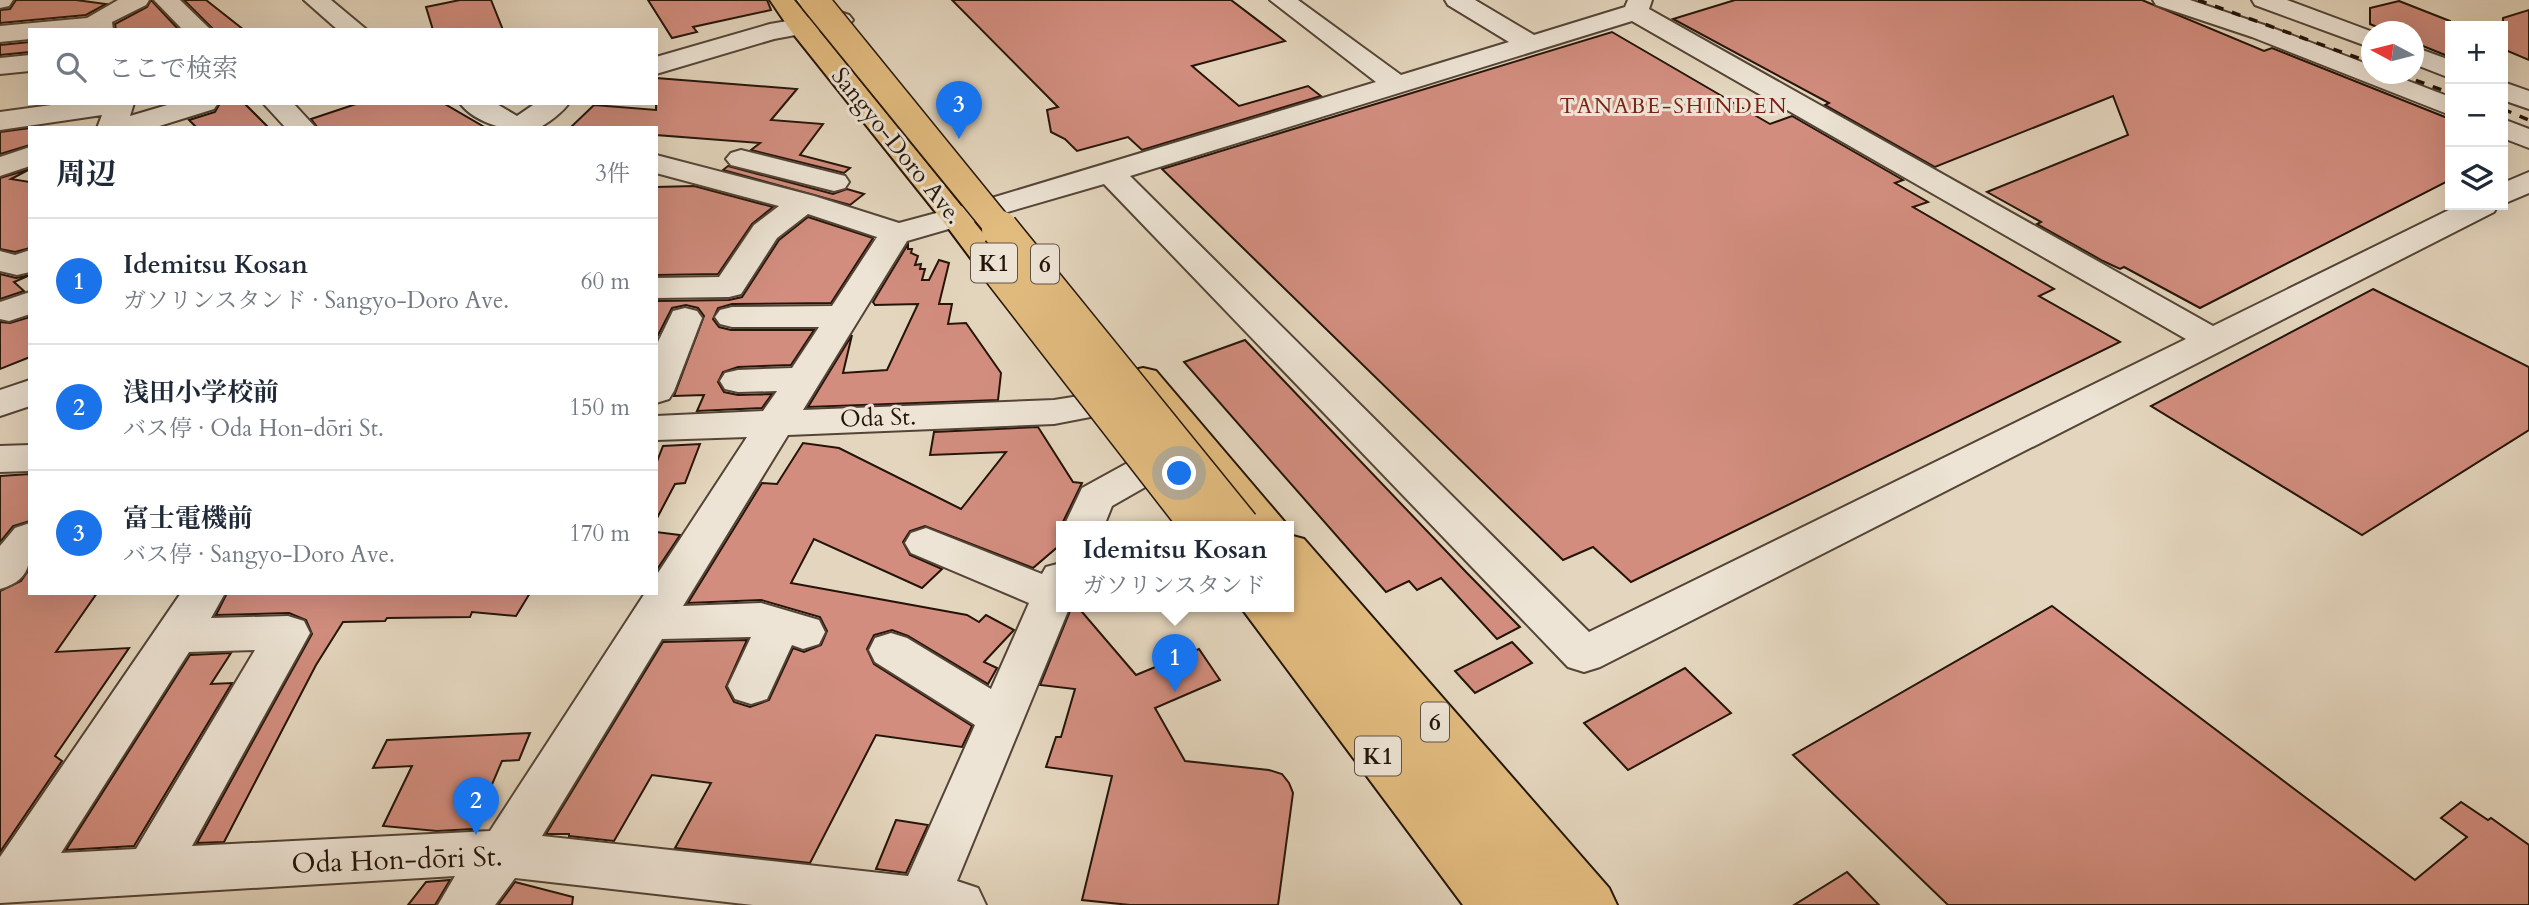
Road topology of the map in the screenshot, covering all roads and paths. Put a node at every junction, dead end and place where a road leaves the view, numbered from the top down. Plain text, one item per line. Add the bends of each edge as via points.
1 (137, 0) edge
2 (166, 0) edge
3 (316, 0) edge
4 (782, 0) edge
5 (1282, 0) edge
6 (1457, 0) edge
7 (2165, 0) edge
8 (2264, 0) edge
9 (1637, 6) edge
10 (801, 9) edge
11 (832, 10) edge
12 (100, 27) edge
13 (80, 28) edge
14 (187, 28) edge
15 (351, 28) edge
16 (28, 31) edge
17 (0, 34) edge
18 (2361, 36) edge
19 (1531, 44) junction
20 (2424, 59) edge
21 (28, 63) edge
22 (658, 65) edge
23 (0, 66) edge
24 (2445, 68) edge
25 (1397, 85) junction
26 (2508, 92) edge
27 (2529, 101) edge
28 (114, 105) edge
29 (121, 105) edge
30 (199, 105) edge
31 (279, 105) edge
32 (477, 105) edge
33 (552, 105) edge
34 (2445, 105) edge
35 (0, 121) edge
36 (157, 123) edge
37 (112, 126) edge
38 (136, 126) edge
39 (300, 126) edge
40 (514, 126) edge
41 (520, 126) edge
42 (2508, 130) edge
43 (2529, 139) edge
44 (658, 148) edge
45 (28, 157) edge
46 (658, 165) edge
47 (0, 167) edge
48 (1109, 172) junction
49 (2529, 181) edge
50 (834, 182) dead end
51 (2508, 192) edge
52 (803, 202) junction
53 (2473, 210) edge
54 (979, 211) junction
55 (896, 234) junction
56 (0, 261) edge
57 (28, 261) edge
58 (658, 288) edge
59 (845, 316) junction
60 (732, 317) dead end
61 (685, 318) dead end
62 (2213, 340) junction
63 (803, 379) junction
64 (738, 381) dead end
65 (658, 386) edge
66 (28, 393) edge
67 (0, 404) edge
68 (1098, 405) junction
69 (778, 421) junction
70 (658, 428) edge
71 (28, 458) edge
72 (0, 459) edge
73 (1147, 469) junction
74 (1086, 521) edge
75 (1187, 521) edge
76 (1195, 521) edge
77 (1237, 521) edge
78 (1263, 521) edge
79 (28, 540) edge
80 (926, 542) dead end
81 (1294, 556) edge
82 (0, 574) edge
83 (1056, 587) edge
84 (1056, 589) edge
85 (1294, 590) edge
86 (203, 595) edge
87 (1257, 612) edge
88 (1266, 612) edge
89 (651, 623) junction
90 (176, 635) junction
91 (891, 650) dead end
92 (751, 686) dead end
93 (1001, 718) junction
94 (503, 854) junction
95 (150, 873) junction
96 (8, 880) edge
97 (1570, 902) edge
98 (934, 903) edge
99 (464, 905) edge
100 (1482, 905) edge
101 (1494, 905) edge

1 - 12 street via 99,19
2 - 14 street
3 - 15 street
4 - 10 main road, Sangyo-Doro Ave. / 6
5 - 25 street
6 - 19 street
7 - 34 street via 2261,32
8 - 18 street
9 - 19 street
9 - 62 street
10 - 11 street
10 - 22 street via 770,32
10 - 54 main road, Sangyo-Doro Ave. / 6
10 - 76 main road, K1, bridge
10 - 77 main road, K1, bridge
11 - 54 main road, Sangyo-Doro Ave. / 6
12 - 13 street
16 - 17 street
19 - 25 street
20 - 24 street
21 - 23 street
25 - 48 street
26 - 27 street
28 - 35 street
29 - 37 street
30 - 36 street
31 - 39 street
32 - 40 street
33 - 41 street
36 - 38 street
42 - 43 street
44 - 50 street via 715,152
45 - 47 street
46 - 52 street
48 - 54 street
48 - 62 street via 1584,655
49 - 51 street
52 - 55 street
52 - 58 street via 765,232 729,287
53 - 62 street
54 - 55 street
54 - 68 main road, Sangyo-Doro Ave. / 6
54 - 78 main road, Sangyo-Doro Ave. / 6
55 - 59 street
56 - 57 street via 17,265
59 - 60 street
59 - 63 street
61 - 65 street
63 - 64 street
63 - 69 street
66 - 67 street
68 - 69 street, Oda St. via 1054,412
68 - 73 main road, Sangyo-Doro Ave. / 6
69 - 70 street, Oda St.
69 - 89 street
71 - 72 street
73 - 74 street via 1096,498
73 - 75 main road, Sangyo-Doro Ave. / 6
79 - 82 street
80 - 83 street
81 - 97 main road, 6
84 - 93 street
85 - 97 main road, K1
86 - 90 street
87 - 100 main road
88 - 101 main road, K1
89 - 92 street via 761,620 791,628
89 - 94 street
90 - 95 street via 288,633
90 - 96 street
91 - 93 street
93 - 98 street
94 - 95 street, Oda Hon-dōri St.
94 - 98 street, Oda Hon-dōri St.
94 - 99 street
95 - 96 street, Oda Hon-dōri St.

